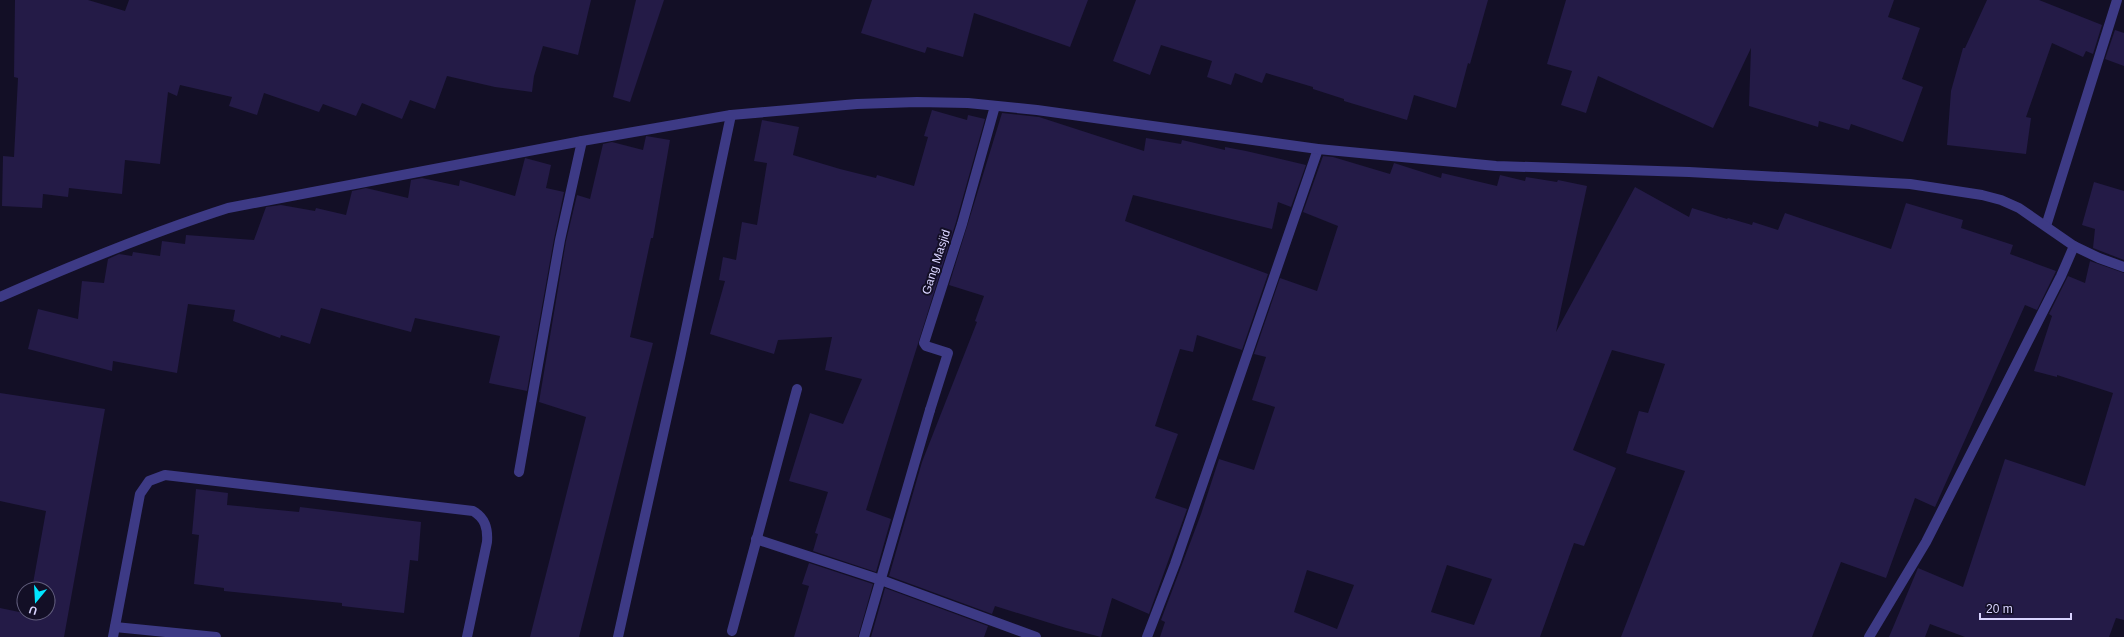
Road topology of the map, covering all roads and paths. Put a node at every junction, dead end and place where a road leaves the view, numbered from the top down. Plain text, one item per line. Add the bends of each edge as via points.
1 (2117, 0) edge
2 (995, 106) junction
3 (731, 116) junction
4 (582, 141) junction
5 (1318, 150) junction
6 (2046, 226) junction
7 (2074, 246) junction
8 (2124, 267) edge
9 (0, 297) edge
10 (797, 389) dead end
11 (519, 472) dead end
12 (756, 539) junction
13 (881, 580) junction
14 (116, 626) junction
15 (732, 631) dead end
16 (113, 637) edge
17 (216, 637) edge
18 (467, 637) edge
19 (618, 637) edge
20 (864, 637) edge
21 (1036, 637) edge
22 (1147, 637) edge
23 (1869, 637) edge

1 - 6 street
2 - 3 street via 917,102 864,104
2 - 5 street
2 - 13 street, Gang Masjid via 962,224 924,343 948,353
3 - 4 street
3 - 19 street
4 - 9 street via 228,208 101,253
4 - 11 street via 560,240
5 - 6 street via 1496,166 1689,172 1910,184 2001,200 2019,208
5 - 22 street via 1175,564
6 - 7 street
7 - 8 street
7 - 23 street via 1926,542
10 - 12 street
12 - 13 street
12 - 15 street
13 - 20 street
13 - 21 street
14 - 16 street
14 - 17 street
14 - 18 street via 140,494 149,481 165,475 473,511 488,530

